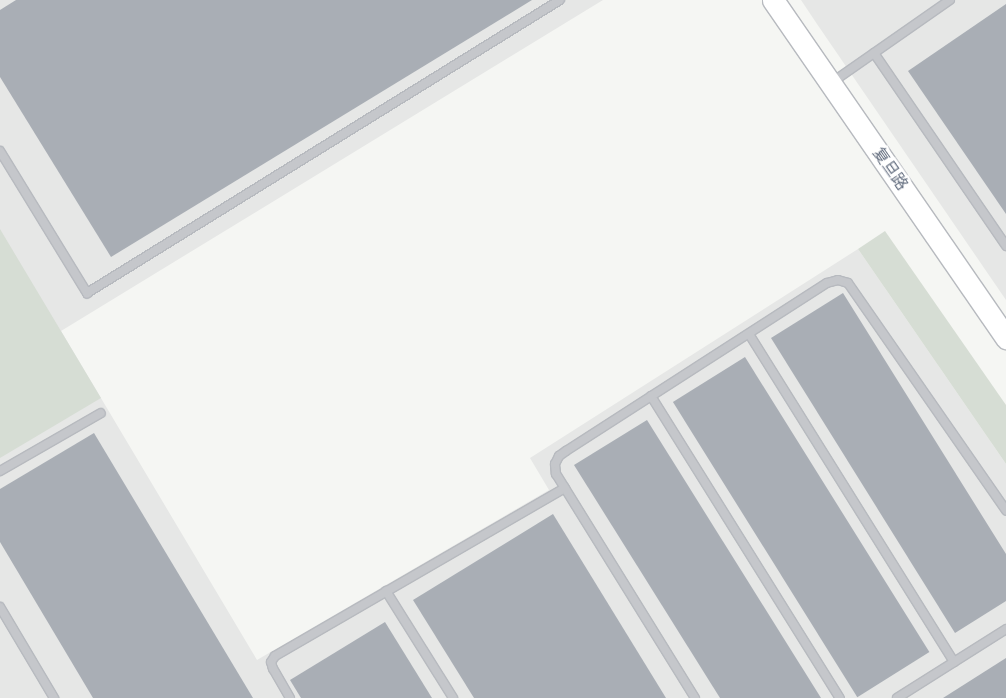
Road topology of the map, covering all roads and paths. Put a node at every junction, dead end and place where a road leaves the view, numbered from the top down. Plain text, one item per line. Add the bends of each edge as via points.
1 (560, 0) edge
2 (773, 0) edge
3 (950, 0) edge
4 (874, 53) junction
5 (831, 84) junction
6 (0, 151) edge
7 (1006, 246) edge
8 (749, 334) junction
9 (1006, 338) edge
10 (652, 396) junction
11 (101, 413) dead end
12 (0, 471) edge
13 (566, 488) junction
14 (1006, 510) edge
15 (386, 591) junction
16 (0, 607) edge
17 (1006, 629) edge
18 (954, 662) junction
19 (54, 698) edge
20 (290, 698) edge
21 (453, 698) edge
22 (696, 698) edge
23 (840, 698) edge
24 (896, 698) edge

1 - 6 lane via 87,293
2 - 5 street, 复旦路
3 - 4 lane
4 - 5 lane
4 - 7 lane
5 - 9 street, 复旦路
8 - 10 lane
8 - 14 lane via 828,283 838,280 848,283
8 - 18 lane
10 - 13 lane via 559,456 555,464 556,474
10 - 23 lane
11 - 12 lane
13 - 15 lane
13 - 22 lane
15 - 20 lane via 275,656 271,662 273,669
15 - 21 lane
16 - 19 lane
17 - 18 lane
18 - 24 lane

